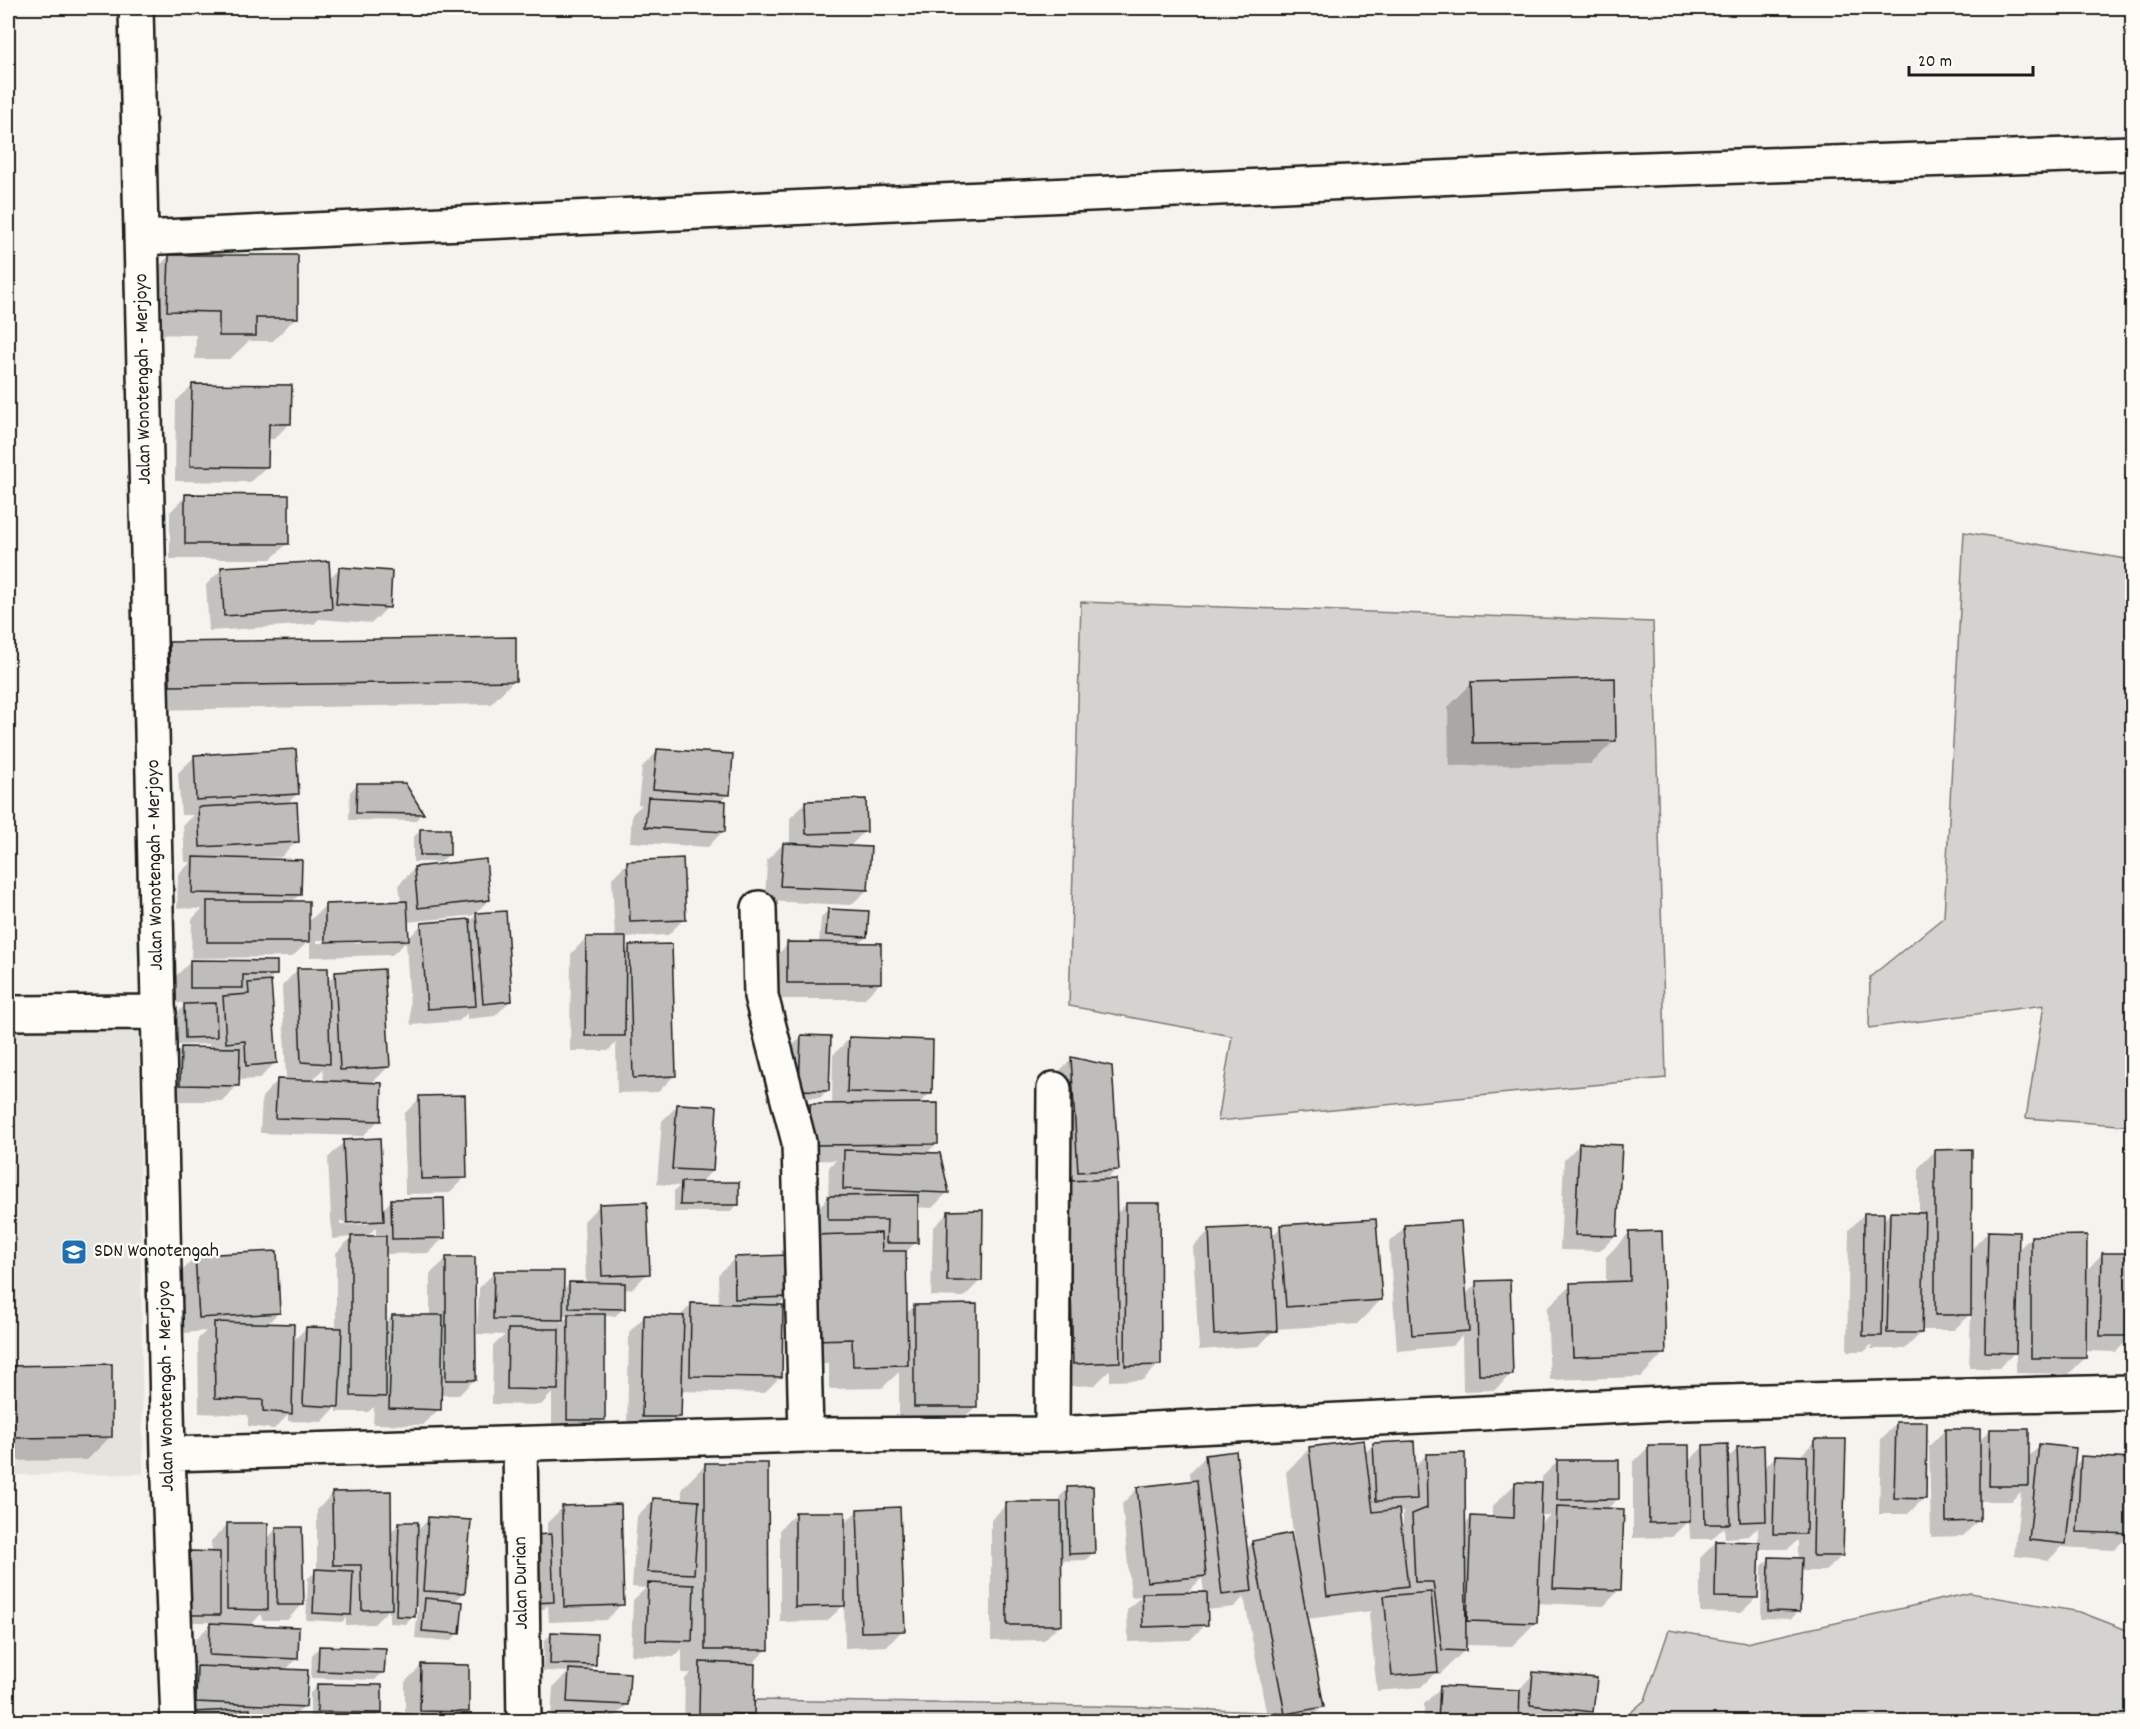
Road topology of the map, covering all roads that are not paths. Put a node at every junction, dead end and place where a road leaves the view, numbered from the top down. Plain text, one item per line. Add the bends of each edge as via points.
1 (136, 8) edge
2 (2133, 153) edge
3 (141, 238) junction
4 (759, 908) dead end
5 (159, 1012) junction
6 (8, 1013) edge
7 (1054, 1089) dead end
8 (2133, 1392) edge
9 (1052, 1434) junction
10 (806, 1435) junction
11 (520, 1444) junction
12 (168, 1454) junction
13 (178, 1722) edge
14 (524, 1722) edge

1 - 3 street, Jalan Wonotengah - Merjoyo
2 - 3 street via 1586,171
3 - 5 street, Jalan Wonotengah - Merjoyo
4 - 10 street via 761,996 799,1142
5 - 6 street
5 - 12 street, Jalan Wonotengah - Merjoyo
7 - 9 street
8 - 9 street via 1684,1403
9 - 10 street
10 - 11 street
11 - 12 street
11 - 14 street, Jalan Durian
12 - 13 street, Jalan Wonotengah - Merjoyo

